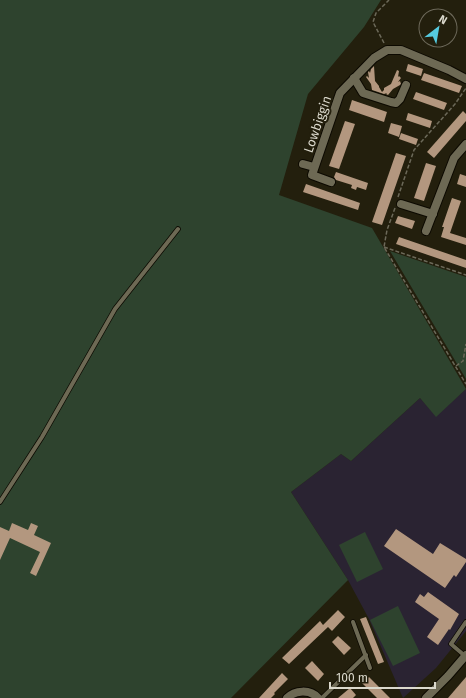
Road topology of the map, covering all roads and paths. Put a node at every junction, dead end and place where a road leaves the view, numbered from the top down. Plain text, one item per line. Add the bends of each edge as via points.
1 (388, 1) edge
2 (387, 50) junction
3 (354, 78) junction
4 (466, 79) edge
5 (406, 85) dead end
6 (466, 144) edge
7 (303, 164) dead end
8 (314, 167) junction
9 (331, 182) dead end
10 (401, 204) dead end
11 (433, 214) junction
12 (178, 230) dead end
13 (426, 231) dead end
14 (384, 247) dead end
15 (466, 275) edge
16 (466, 344) edge
17 (455, 366) dead end
18 (0, 502) edge
19 (353, 622) dead end
20 (466, 622) edge
21 (366, 655) junction
22 (465, 655) edge
23 (370, 668) dead end
24 (287, 698) edge
25 (318, 698) edge
26 (322, 698) edge
27 (426, 698) edge

1 - 2 path via 376,13 373,22
2 - 3 street, Lowbiggin via 374,58
2 - 4 street via 401,50
3 - 5 street via 363,92 396,103
3 - 8 street, Lowbiggin via 340,93
6 - 11 street via 454,158
7 - 8 street, Lowbiggin
8 - 9 street, Lowbiggin via 312,175
10 - 11 street
11 - 13 street
12 - 18 lane via 115,309 42,437
14 - 15 path
16 - 17 path via 464,361
19 - 21 lane
20 - 22 lane via 451,644
21 - 23 lane
21 - 26 lane
22 - 27 street
24 - 25 street via 291,694 304,691

